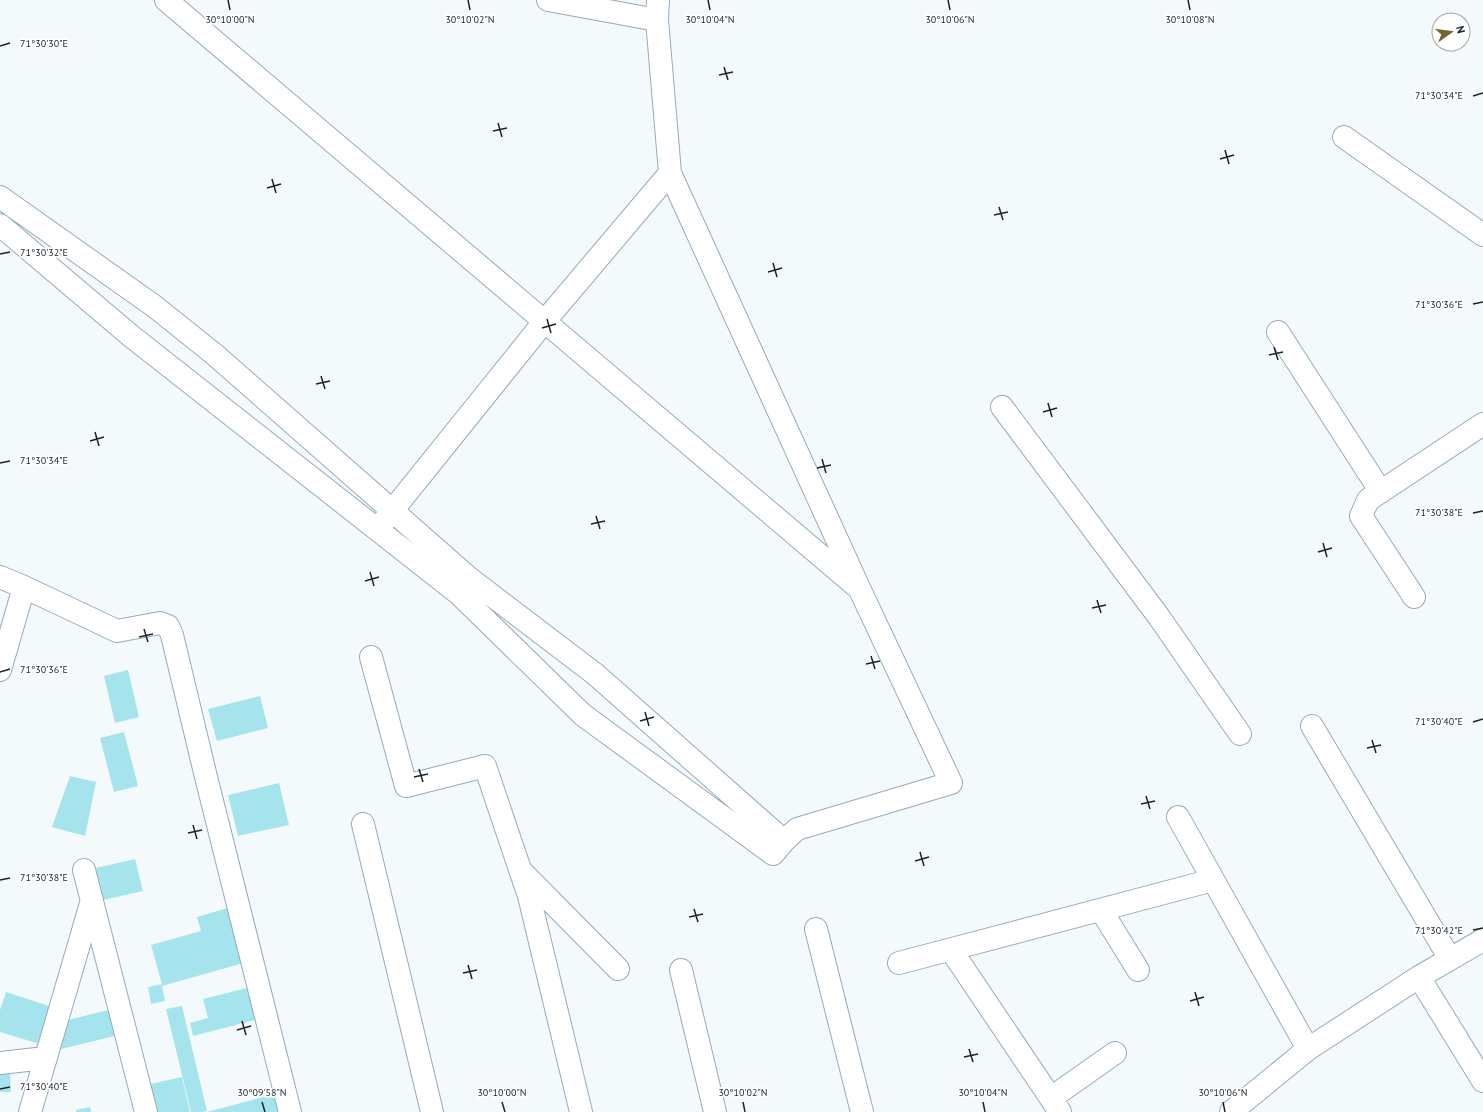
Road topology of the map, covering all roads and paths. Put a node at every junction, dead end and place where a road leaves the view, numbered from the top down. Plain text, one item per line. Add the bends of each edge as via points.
1 (166, 0) edge
2 (548, 0) edge
3 (657, 10) edge
4 (1344, 137) dead end
5 (670, 173) junction
6 (0, 197) edge
7 (0, 225) edge
8 (1483, 235) edge
9 (544, 322) junction
10 (1278, 332) dead end
11 (1002, 407) dead end
12 (1483, 424) edge
13 (1381, 492) junction
14 (392, 510) junction
15 (378, 530) junction
16 (0, 577) edge
17 (24, 587) junction
18 (860, 590) junction
19 (1414, 597) dead end
20 (371, 657) dead end
21 (0, 670) edge
22 (1312, 726) dead end
23 (1240, 734) dead end
24 (1178, 817) dead end
25 (364, 824) dead end
26 (779, 848) junction
27 (84, 870) dead end
28 (520, 870) junction
29 (1213, 880) junction
30 (92, 900) junction
31 (1101, 910) junction
32 (816, 930) dead end
33 (1483, 940) edge
34 (951, 950) junction
35 (1450, 959) junction
36 (899, 963) dead end
37 (618, 969) dead end
38 (681, 970) dead end
39 (1138, 970) dead end
40 (1419, 977) junction
41 (1308, 1049) junction
42 (1115, 1053) dead end
43 (45, 1058) junction
44 (0, 1062) edge
45 (1483, 1081) edge
46 (1056, 1105) edge
47 (30, 1112) edge
48 (146, 1112) edge
49 (290, 1112) edge
50 (432, 1112) edge
51 (581, 1112) edge
52 (715, 1112) edge
53 (862, 1112) edge
54 (1231, 1112) edge

1 - 9 street
2 - 3 street
3 - 5 street
4 - 8 street
5 - 9 street
5 - 18 street
6 - 14 street via 160,310
7 - 15 street via 131,336
9 - 14 street
9 - 18 street
10 - 13 street
11 - 23 street via 1159,617
12 - 13 street
13 - 19 street via 1368,500 1361,516
14 - 15 street
14 - 26 street via 469,578 596,674
15 - 26 street via 458,593 583,715
16 - 17 street
17 - 21 street
17 - 49 street via 117,631 160,623 168,626
18 - 26 street via 951,783 797,829
20 - 28 street via 406,786 485,766
22 - 35 street
24 - 29 street
25 - 50 street
27 - 30 street
28 - 37 street
28 - 51 street
29 - 31 street
29 - 41 street
30 - 43 street
30 - 48 street
31 - 34 street
31 - 39 street
32 - 53 street
33 - 35 street
34 - 36 street
34 - 46 street
35 - 40 street
38 - 52 street
40 - 41 street
40 - 45 street
41 - 54 street
42 - 46 street
43 - 44 street
43 - 47 street

